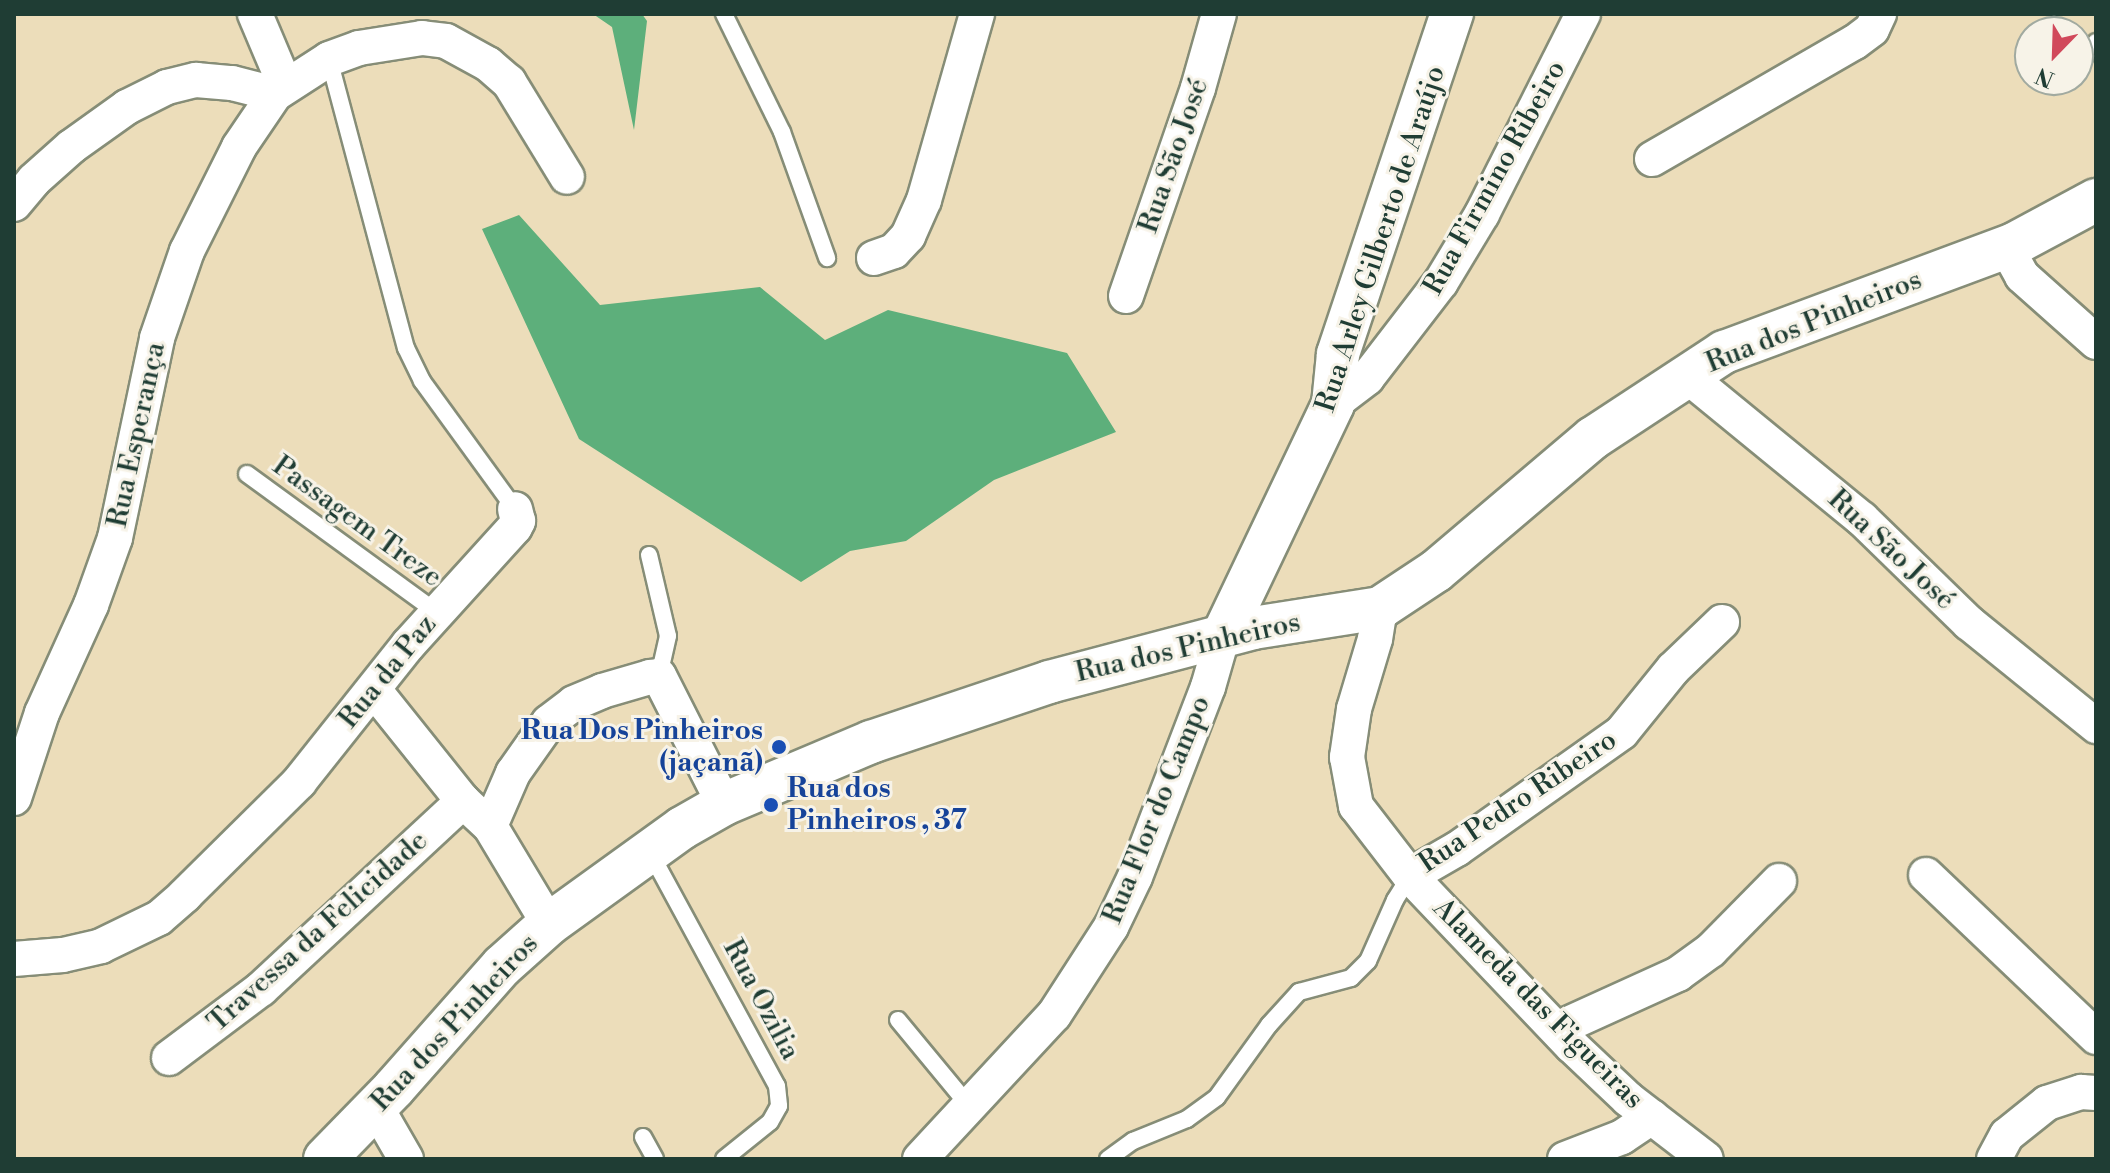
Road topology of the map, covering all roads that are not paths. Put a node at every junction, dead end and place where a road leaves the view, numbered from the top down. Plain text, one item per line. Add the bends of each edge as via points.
1 (255, 14) edge
2 (724, 14) edge
3 (977, 14) edge
4 (1219, 14) edge
5 (1452, 14) edge
6 (1583, 14) edge
7 (1879, 14) edge
8 (329, 59) junction
9 (280, 90) junction
10 (1652, 159) dead end
11 (567, 177) dead end
12 (2096, 200) edge
13 (14, 204) edge
14 (2006, 247) junction
15 (827, 258) dead end
16 (874, 258) dead end
17 (1126, 296) dead end
18 (2096, 342) edge
19 (1686, 375) junction
20 (1333, 404) junction
21 (247, 474) dead end
22 (515, 509) joint
23 (649, 555) dead end
24 (1380, 608) junction
25 (436, 612) junction
26 (1722, 622) dead end
27 (1223, 635) junction
28 (659, 676) junction
29 (374, 690) junction
30 (2096, 726) edge
31 (14, 798) edge
32 (463, 801) junction
33 (724, 804) junction
34 (490, 826) junction
35 (650, 854) junction
36 (1926, 875) dead end
37 (1410, 876) junction
38 (1779, 881) dead end
39 (549, 924) junction
40 (14, 959) edge
41 (898, 1020) dead end
42 (1557, 1029) junction
43 (2096, 1037) edge
44 (169, 1058) dead end
45 (2096, 1093) edge
46 (376, 1107) junction
47 (970, 1107) junction
48 (1652, 1117) junction
49 (643, 1137) dead end
50 (325, 1159) edge
51 (406, 1159) edge
52 (655, 1159) edge
53 (724, 1159) edge
54 (920, 1159) edge
55 (1108, 1159) edge
56 (1565, 1159) edge
57 (1706, 1159) edge
58 (1994, 1159) edge

1 - 9 street
2 - 15 lane via 782,132
3 - 16 street via 924,200 908,236 894,251
4 - 17 street, Rua São José
5 - 20 street, Rua Arley Gilberto de Araújo via 1338,354
6 - 20 street, Rua Firmino Ribeiro via 1482,214 1441,282 1367,378
7 - 10 street via 1872,29 1855,42
8 - 9 street
8 - 11 street via 359,48 422,38 467,50 509,82
8 - 22 lane, Rua da Paz via 406,348 422,381
9 - 13 street via 196,80 167,87 127,107 71,147
9 - 31 street, Rua Esperança via 213,194 187,251 157,338 115,538 42,713
12 - 14 street, Rua dos Pinheiros
14 - 18 street via 2022,276
14 - 19 street, Rua dos Pinheiros via 1724,352
19 - 24 street, Rua dos Pinheiros via 1593,438 1436,571
19 - 30 street, Rua São José via 1862,519 1969,623
20 - 27 street, Rua Arley Gilberto de Araújo
21 - 25 lane, Passagem Treze
22 - 25 street, Rua da Paz via 515,527
23 - 28 lane via 668,636
24 - 27 street, Rua dos Pinheiros
24 - 37 street, Alameda das Figueiras via 1347,757 1356,806
25 - 29 street, Rua da Paz
26 - 37 street, Rua Pedro Ribeiro via 1673,669 1622,732 1457,849
27 - 33 street, Rua dos Pinheiros via 1049,682 930,722
27 - 47 street, Rua Flor do Campo via 1208,687 1111,927 1054,1015
28 - 33 street
28 - 34 street via 602,691 549,722 513,773
29 - 32 street
29 - 40 street, Rua da Paz via 299,782 159,918 101,946
32 - 34 street
32 - 44 street, Travessa da Felicidade via 261,989
33 - 35 street, Rua dos Pinheiros
34 - 39 street
35 - 39 street, Rua dos Pinheiros
35 - 53 lane, Rua Ozilia via 777,1086 779,1106 770,1122
36 - 43 street
37 - 42 street, Alameda das Figueiras
37 - 55 lane via 1368,961 1351,978 1299,992 1217,1097 1187,1119 1133,1141
38 - 42 street via 1711,950 1678,974
39 - 46 street, Rua dos Pinheiros via 502,966
41 - 47 lane
42 - 48 street, Alameda das Figueiras
45 - 58 street via 2047,1103 2007,1135
46 - 50 street, Rua dos Pinheiros
46 - 51 street
47 - 54 street, Rua Flor do Campo
48 - 56 street via 1622,1137
48 - 57 street, Alameda das Figueiras
49 - 52 lane

